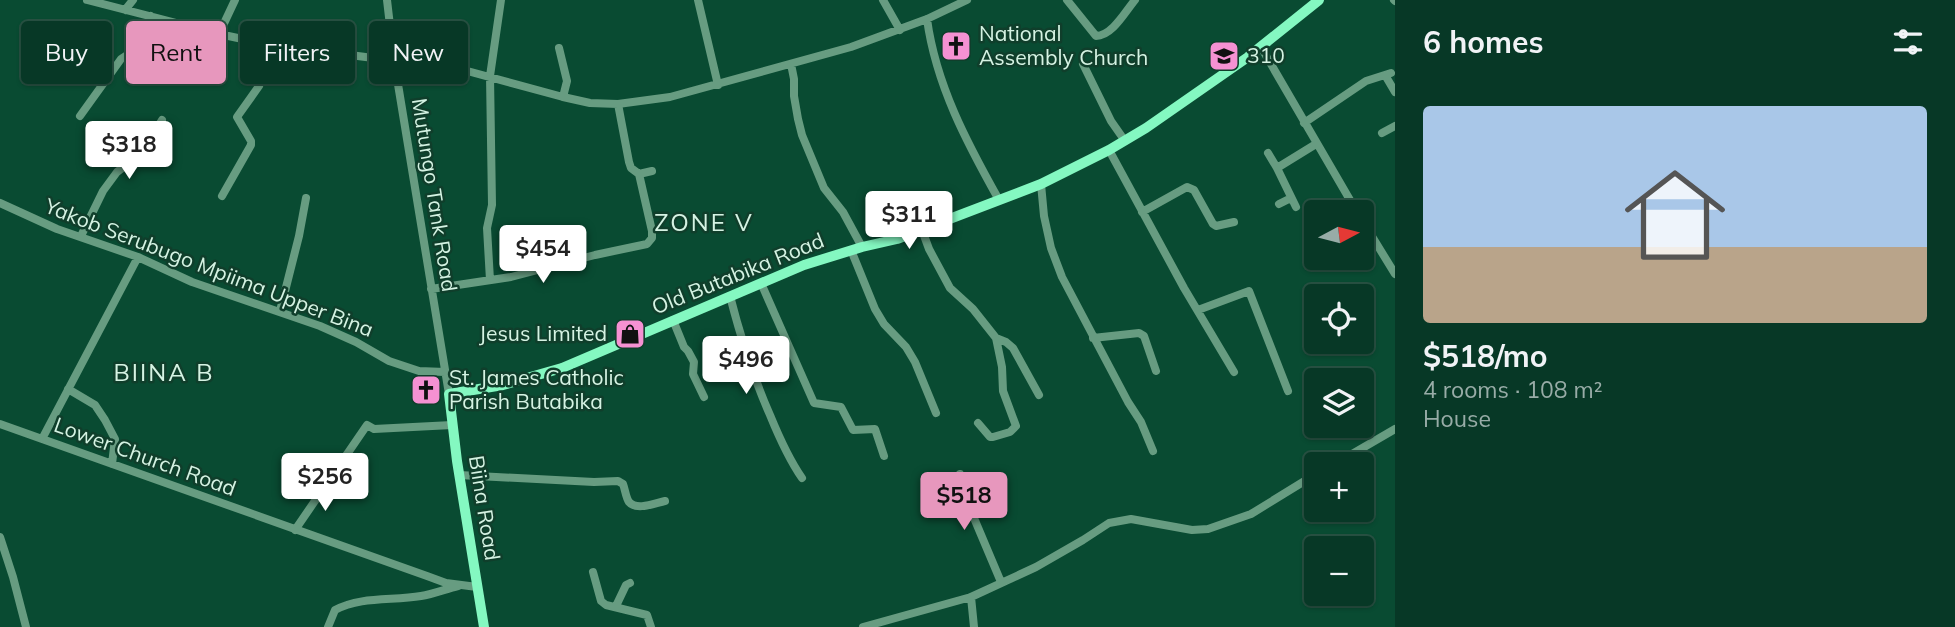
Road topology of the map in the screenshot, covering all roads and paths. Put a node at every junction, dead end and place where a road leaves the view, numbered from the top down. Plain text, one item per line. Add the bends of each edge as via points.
1 (87, 0) edge
2 (133, 0) edge
3 (235, 0) edge
4 (387, 0) edge
5 (501, 0) edge
6 (698, 0) edge
7 (883, 0) edge
8 (968, 0) edge
9 (1067, 0) edge
10 (1135, 0) edge
11 (1319, 0) edge
12 (125, 10) junction
13 (151, 16) junction
14 (928, 19) junction
15 (170, 21) edge
16 (225, 21) edge
17 (389, 21) edge
18 (900, 30) junction
19 (1261, 47) junction
20 (559, 48) dead end
21 (791, 64) junction
22 (1083, 64) dead end
23 (468, 71) edge
24 (490, 76) junction
25 (260, 84) edge
26 (398, 84) edge
27 (718, 85) junction
28 (1395, 92) edge
29 (564, 97) junction
30 (618, 104) junction
31 (80, 116) dead end
32 (162, 120) dead end
33 (1304, 123) junction
34 (1395, 126) edge
35 (1382, 133) dead end
36 (1125, 141) junction
37 (1316, 144) junction
38 (1110, 150) junction
39 (1268, 153) dead end
40 (1277, 168) junction
41 (652, 171) dead end
42 (639, 174) junction
43 (1041, 184) junction
44 (222, 195) dead end
45 (306, 198) dead end
46 (999, 200) junction
47 (1350, 200) edge
48 (0, 203) edge
49 (1279, 204) dead end
50 (1142, 212) junction
51 (1234, 222) dead end
52 (922, 230) junction
53 (81, 236) junction
54 (1374, 240) edge
55 (862, 247) junction
56 (851, 250) junction
57 (138, 257) junction
58 (1395, 274) edge
59 (491, 280) junction
60 (761, 283) junction
61 (431, 289) junction
62 (730, 296) junction
63 (1198, 310) junction
64 (280, 311) junction
65 (673, 320) junction
66 (996, 338) junction
67 (1093, 338) junction
68 (1156, 371) dead end
69 (445, 372) junction
70 (1234, 372) dead end
71 (68, 389) junction
72 (1289, 391) dead end
73 (449, 394) junction
74 (1039, 395) dead end
75 (704, 397) dead end
76 (936, 414) dead end
77 (978, 423) dead end
78 (0, 425) edge
79 (452, 425) junction
80 (1395, 429) edge
81 (42, 439) junction
82 (1153, 451) dead end
83 (1356, 452) edge
84 (884, 456) dead end
85 (112, 464) junction
86 (960, 474) dead end
87 (459, 475) junction
88 (802, 478) dead end
89 (1304, 481) edge
90 (665, 501) dead end
91 (295, 530) junction
92 (0, 537) edge
93 (593, 572) dead end
94 (1001, 582) junction
95 (630, 583) dead end
96 (461, 585) junction
97 (477, 587) junction
98 (971, 597) junction
99 (616, 606) junction
100 (26, 627) edge
101 (328, 627) edge
102 (484, 627) edge
103 (651, 627) edge
104 (863, 627) edge
105 (974, 627) edge

1 - 12 street
2 - 12 street
3 - 16 street
4 - 17 street, Mutungo Tank Road
5 - 24 street
6 - 27 street
7 - 18 street
8 - 14 street
9 - 10 street via 1096,36 1107,33
11 - 19 main road, Old Butabika Road
12 - 13 street
13 - 15 street
13 - 31 street via 133,51 121,59
14 - 18 street
14 - 46 street via 930,42 949,100
18 - 21 street
19 - 33 street
19 - 36 main road, Old Butabika Road
20 - 29 street via 567,81
21 - 27 street
21 - 55 street via 802,135 824,188
22 - 36 street
23 - 24 street
24 - 29 street
24 - 59 street via 492,205 487,228
25 - 44 street via 237,117 251,145
26 - 61 street, Mutungo Tank Road
27 - 30 street
28 - 33 street via 1388,74 1366,81
29 - 30 street
30 - 42 street via 629,162
32 - 53 street via 142,153 117,172 103,191
33 - 37 street
34 - 35 street
36 - 38 main road, Old Butabika Road
37 - 40 street
37 - 47 street
38 - 43 main road, Old Butabika Road
38 - 50 street
39 - 40 street
40 - 49 street via 1294,202
41 - 42 street
42 - 59 street via 652,231 647,244
43 - 46 main road, Old Butabika Road
43 - 67 street via 1051,248
45 - 64 street
46 - 52 main road, Old Butabika Road
48 - 53 street, Yakob Serubugo Mpiima Upper Bina
50 - 51 street via 1187,187 1194,190 1213,224
50 - 63 street
52 - 55 main road, Old Butabika Road
52 - 66 street via 950,288
53 - 57 street, Yakob Serubugo Mpiima Upper Bina
54 - 58 street
55 - 56 main road, Old Butabika Road
56 - 60 main road, Old Butabika Road
56 - 76 street via 875,309 915,362
57 - 64 street, Yakob Serubugo Mpiima Upper Bina via 192,282
57 - 71 street
59 - 61 street
60 - 62 main road, Old Butabika Road
60 - 84 street via 814,403 841,407 852,429 875,429
61 - 69 street, Mutungo Tank Road
62 - 65 main road, Old Butabika Road
62 - 88 street via 755,383
63 - 70 street
63 - 72 street via 1249,291
64 - 69 street, Yakob Serubugo Mpiima Upper Bina via 356,342 389,361 430,373
65 - 73 main road, Old Butabika Road via 554,371
65 - 75 street via 694,362 693,374
66 - 74 street via 1013,348
66 - 77 street via 1003,391 1016,426 990,437
67 - 68 street via 1139,333
67 - 82 street
69 - 73 street, Mutungo Tank Road
71 - 81 street
71 - 85 street via 95,405 105,420 115,439
73 - 79 main road, Biina Road
78 - 81 street, Lower Church Road
79 - 87 main road, Biina Road
79 - 91 street via 374,429 367,425
80 - 83 street
81 - 85 street, Lower Church Road
85 - 91 street, Lower Church Road
86 - 94 street via 962,492
87 - 90 street via 618,481 631,504 639,507
87 - 97 main road, Biina Road
89 - 94 street via 1251,514 1208,529 1131,519 1110,523
91 - 96 street, Lower Church Road
92 - 100 street
93 - 99 street via 601,601
94 - 98 street
95 - 99 street
96 - 97 street, Lower Church Road
96 - 101 street via 421,596 346,605 335,610
97 - 102 main road, Biina Road
98 - 104 street
98 - 105 street
99 - 103 street via 647,615

